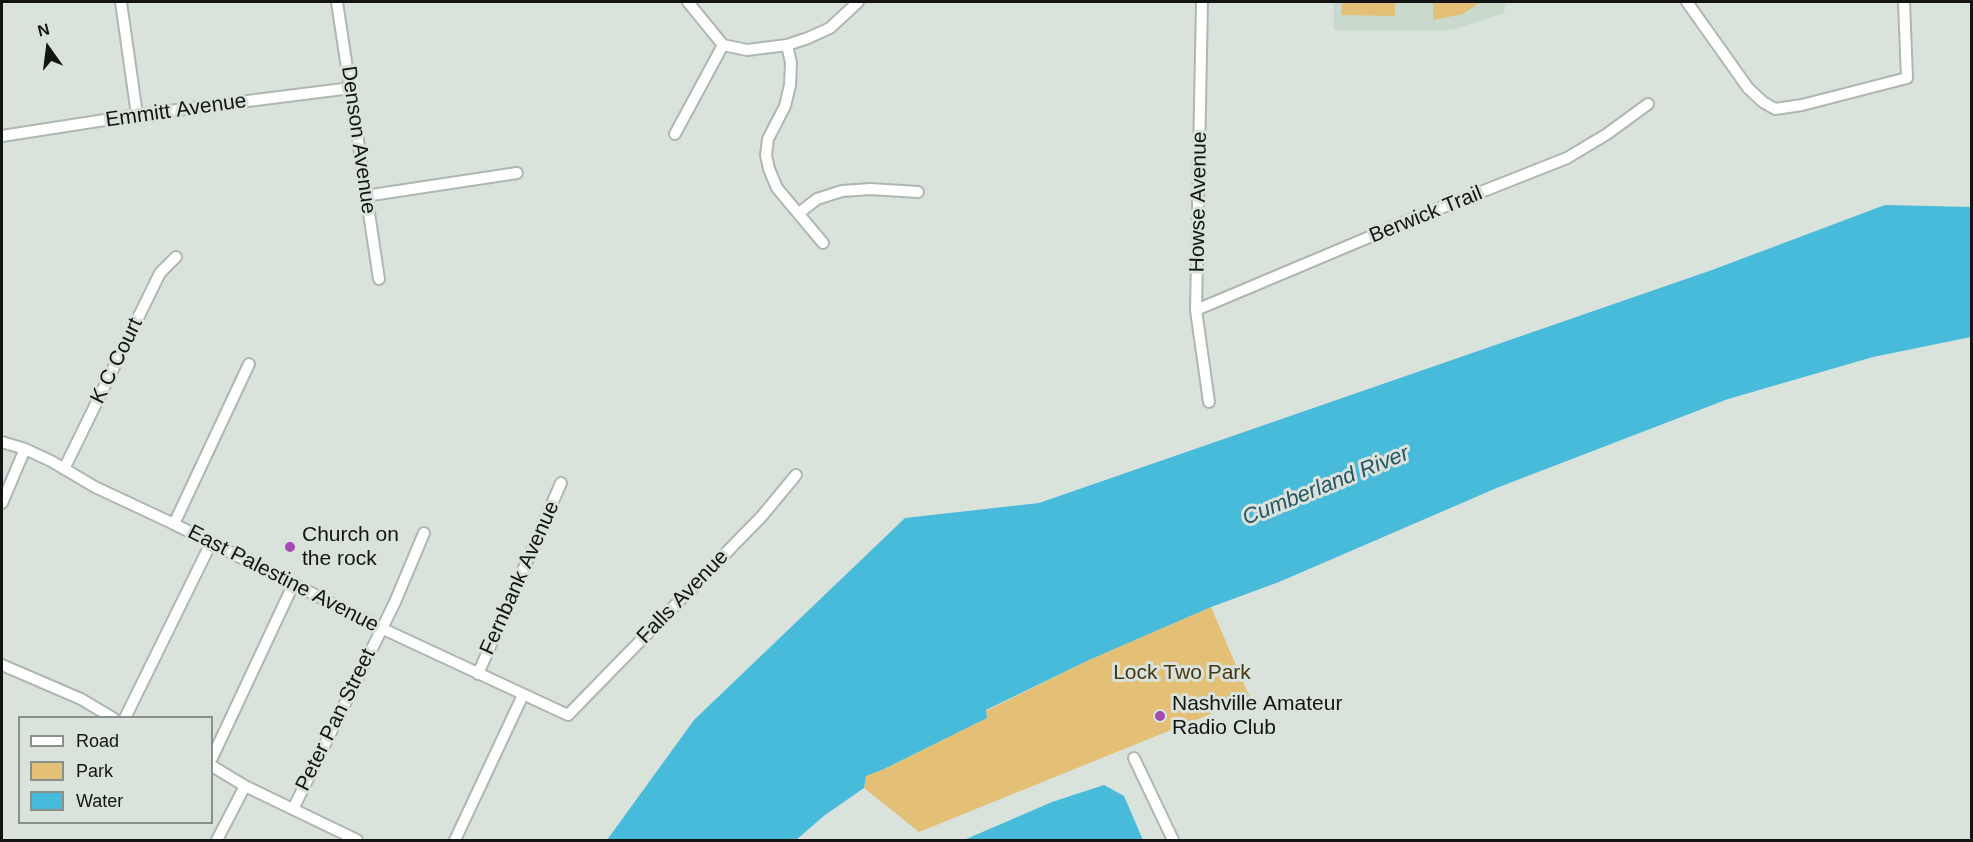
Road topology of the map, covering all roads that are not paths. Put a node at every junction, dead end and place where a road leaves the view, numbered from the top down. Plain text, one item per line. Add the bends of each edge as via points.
1 (121, 2) edge
2 (337, 2) edge
3 (688, 2) edge
4 (858, 2) edge
5 (1202, 2) edge
6 (1687, 2) edge
7 (1904, 2) edge
8 (723, 45) junction
9 (787, 45) junction
10 (351, 88) junction
11 (1648, 104) dead end
12 (137, 115) junction
13 (675, 134) dead end
14 (2, 136) edge
15 (518, 173) dead end
16 (918, 192) dead end
17 (365, 196) junction
18 (800, 213) junction
19 (823, 243) dead end
20 (176, 257) dead end
21 (379, 279) dead end
22 (1197, 310) junction
23 (249, 364) dead end
24 (1209, 402) dead end
25 (2, 442) edge
26 (25, 449) junction
27 (64, 470) junction
28 (796, 475) dead end
29 (561, 483) dead end
30 (2, 503) edge
31 (174, 524) junction
32 (424, 533) dead end
33 (211, 543) junction
34 (294, 583) junction
35 (381, 628) junction
36 (2, 665) edge
37 (478, 674) junction
38 (523, 695) junction
39 (567, 714) joint
40 (111, 716) edge
41 (125, 716) edge
42 (213, 756) edge
43 (1134, 758) dead end
44 (213, 767) edge
45 (245, 786) junction
46 (293, 809) junction
47 (217, 840) edge
48 (357, 840) edge
49 (455, 840) edge
50 (1173, 840) edge

1 - 12 street
2 - 10 street, Denson Avenue
3 - 8 street
4 - 9 street via 830,28
5 - 22 street, Howse Avenue
6 - 7 street via 1748,88 1775,109 1908,78
8 - 9 street via 747,50
8 - 13 street
9 - 18 street via 790,86 768,139 766,155 777,188
10 - 12 street, Emmitt Avenue
10 - 17 street, Denson Avenue
11 - 22 street, Berwick Trail via 1567,158
12 - 14 street, Emmitt Avenue
15 - 17 street
16 - 18 street via 842,191 817,199
17 - 21 street, Denson Avenue
18 - 19 street
20 - 27 street, K C Court via 160,273
22 - 24 street, Howse Avenue
23 - 31 street
25 - 26 street, East Palestine Avenue
26 - 27 street, East Palestine Avenue
26 - 30 street
27 - 31 street, East Palestine Avenue
28 - 39 street, Falls Avenue via 762,516
29 - 37 street, Fernbank Avenue
31 - 33 street, East Palestine Avenue
32 - 35 street, Peter Pan Street
33 - 34 street, East Palestine Avenue
33 - 41 street
34 - 35 street, East Palestine Avenue
34 - 42 street
35 - 37 street, East Palestine Avenue
35 - 46 street, Peter Pan Street
36 - 40 street
37 - 38 street, East Palestine Avenue
38 - 39 street, East Palestine Avenue
38 - 49 street
43 - 50 street
44 - 45 street
45 - 46 street
45 - 47 street
46 - 48 street

